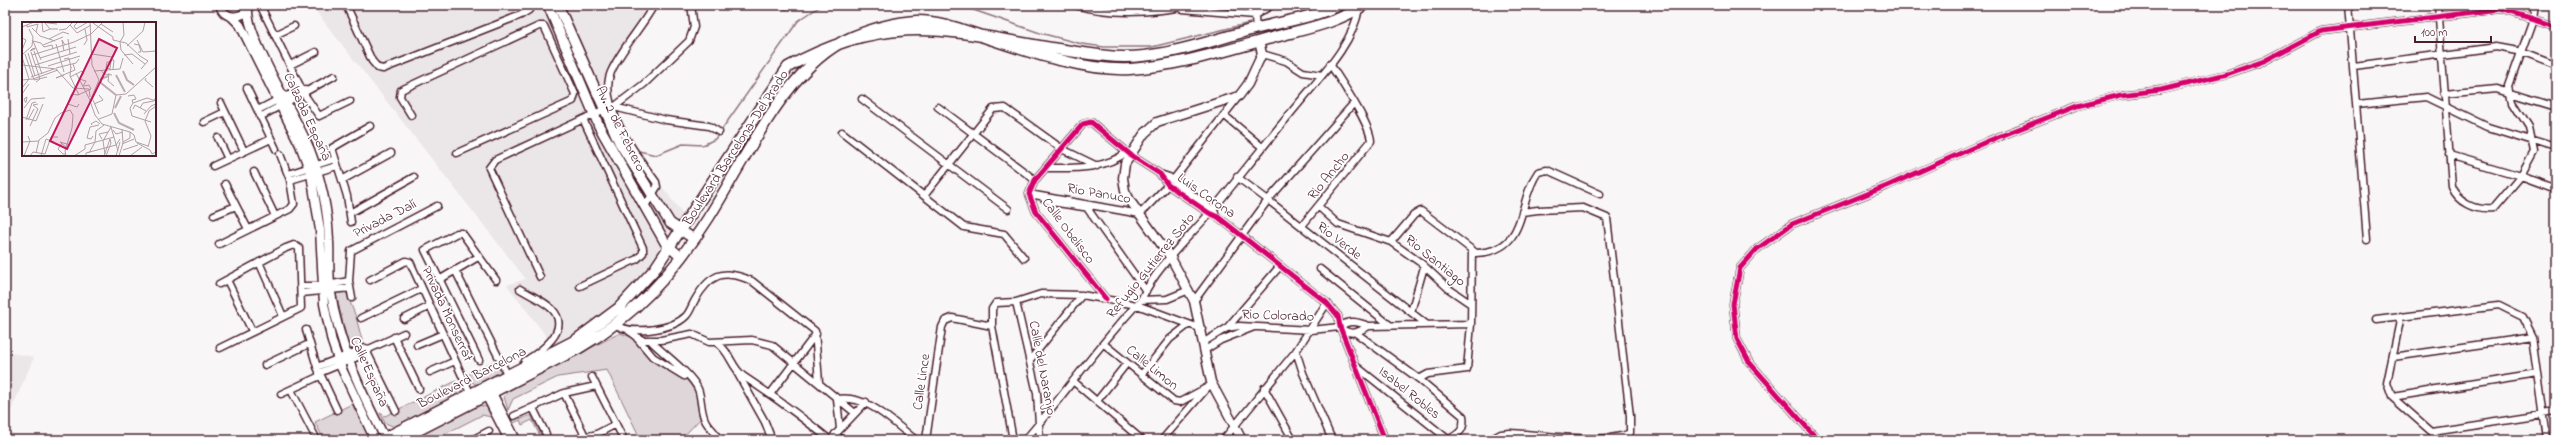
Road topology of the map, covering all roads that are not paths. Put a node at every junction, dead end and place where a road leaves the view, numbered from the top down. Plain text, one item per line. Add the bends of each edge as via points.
1 (220, 5) edge
2 (266, 5) edge
3 (346, 5) edge
4 (528, 5) edge
5 (548, 5) edge
6 (558, 5) edge
7 (654, 5) edge
8 (692, 5) edge
9 (1076, 5) edge
10 (1125, 5) edge
11 (1192, 5) edge
12 (1254, 5) edge
13 (1272, 5) edge
14 (1339, 5) edge
15 (2348, 5) edge
16 (2438, 5) edge
17 (2535, 5) edge
18 (1360, 6) edge
19 (249, 7) edge
20 (1174, 8) junction
21 (1124, 12) junction
22 (1255, 15) junction
23 (2438, 16) junction
24 (232, 17) junction
25 (2533, 19) junction
26 (561, 24) junction
27 (294, 26) dead end
28 (2556, 26) edge
29 (997, 28) dead end
30 (1256, 28) junction
31 (2348, 28) junction
32 (547, 30) junction
33 (275, 35) junction
34 (1260, 41) junction
35 (253, 42) junction
36 (815, 42) dead end
37 (316, 52) dead end
38 (2521, 52) junction
39 (1262, 54) junction
40 (2442, 55) junction
41 (1108, 57) junction
42 (1330, 64) junction
43 (290, 66) junction
44 (2354, 66) junction
45 (2556, 66) edge
46 (1109, 68) junction
47 (1322, 75) junction
48 (334, 76) dead end
49 (247, 88) dead end
50 (304, 91) junction
51 (2510, 92) junction
52 (2444, 94) junction
53 (1239, 96) junction
54 (862, 99) dead end
55 (283, 101) junction
56 (350, 101) dead end
57 (221, 103) dead end
58 (1354, 103) junction
59 (2357, 104) junction
60 (938, 107) dead end
61 (2556, 107) edge
62 (2446, 108) junction
63 (604, 110) junction
64 (225, 112) junction
65 (259, 113) junction
66 (594, 114) junction
67 (411, 115) dead end
68 (1224, 115) junction
69 (583, 119) junction
70 (204, 122) dead end
71 (1088, 122) joint
72 (370, 126) dead end
73 (718, 132) dead end
74 (842, 132) dead end
75 (972, 134) junction
76 (218, 138) dead end
77 (271, 138) junction
78 (2534, 141) junction
79 (1262, 147) junction
80 (2556, 148) edge
81 (1062, 149) junction
82 (244, 151) junction
83 (391, 153) dead end
84 (457, 153) dead end
85 (1130, 154) junction
86 (2449, 155) junction
87 (228, 159) junction
88 (335, 159) junction
89 (948, 164) junction
90 (213, 166) dead end
91 (337, 166) junction
92 (1097, 166) junction
93 (1046, 168) junction
94 (313, 169) junction
95 (254, 172) dead end
96 (2521, 176) junction
97 (289, 177) junction
98 (414, 177) dead end
99 (1237, 178) junction
100 (342, 180) junction
101 (1035, 180) junction
102 (1171, 182) junction
103 (225, 184) dead end
104 (2556, 190) edge
105 (1029, 194) junction
106 (1600, 194) dead end
107 (653, 196) junction
108 (924, 196) junction
109 (1042, 196) junction
110 (1268, 200) junction
111 (236, 206) junction
112 (437, 206) dead end
113 (645, 206) junction
114 (1319, 207) junction
115 (1087, 208) junction
116 (1008, 209) dead end
117 (1118, 209) junction
118 (1211, 211) junction
119 (350, 212) junction
120 (1522, 212) junction
121 (1140, 214) junction
122 (214, 215) dead end
123 (275, 216) junction
124 (351, 222) dead end
125 (1301, 226) junction
126 (248, 229) junction
127 (681, 231) junction
128 (1241, 236) junction
129 (694, 239) junction
130 (325, 240) joint
131 (2367, 240) dead end
132 (1391, 242) junction
133 (219, 244) dead end
134 (669, 247) junction
135 (1472, 250) junction
136 (478, 257) junction
137 (681, 257) junction
138 (1024, 258) dead end
139 (1171, 258) junction
140 (259, 262) junction
141 (1280, 266) junction
142 (1424, 267) junction
143 (1320, 269) dead end
144 (455, 270) junction
145 (540, 278) dead end
146 (227, 280) junction
147 (370, 280) dead end
148 (439, 280) junction
149 (496, 280) dead end
150 (349, 281) junction
151 (219, 284) dead end
152 (302, 286) junction
153 (580, 286) dead end
154 (350, 288) junction
155 (326, 289) junction
156 (421, 289) junction
157 (520, 289) dead end
158 (1189, 290) junction
159 (1146, 291) junction
160 (302, 293) junction
161 (1082, 295) junction
162 (352, 298) dead end
163 (1106, 299) junction
164 (1194, 301) junction
165 (1016, 302) junction
166 (1139, 302) junction
167 (1327, 303) junction
168 (1471, 304) junction
169 (430, 306) junction
170 (1411, 312) junction
171 (283, 316) junction
172 (2401, 316) junction
173 (362, 318) dead end
174 (404, 319) dead end
175 (2376, 320) dead end
176 (1426, 324) junction
177 (1471, 324) junction
178 (616, 325) junction
179 (1188, 325) junction
180 (992, 326) junction
181 (1256, 326) junction
182 (1369, 326) junction
183 (1391, 326) junction
184 (1340, 327) junction
185 (1227, 328) junction
186 (306, 330) dead end
187 (1202, 330) junction
188 (1311, 330) junction
189 (252, 331) junction
190 (629, 331) junction
191 (404, 333) dead end
192 (443, 334) junction
193 (816, 334) junction
194 (1356, 334) junction
195 (635, 336) junction
196 (394, 337) junction
197 (2533, 337) junction
198 (650, 340) junction
199 (716, 342) junction
200 (309, 344) junction
201 (578, 344) junction
202 (1104, 344) junction
203 (417, 345) dead end
204 (1204, 346) junction
205 (220, 348) dead end
206 (367, 350) junction
207 (1296, 351) junction
208 (2393, 356) junction
209 (479, 360) dead end
210 (1030, 360) junction
211 (343, 361) junction
212 (455, 361) junction
213 (793, 362) junction
214 (1127, 363) junction
215 (265, 365) dead end
216 (1355, 365) junction
217 (736, 369) junction
218 (318, 372) junction
219 (430, 372) dead end
220 (1142, 374) junction
221 (2538, 374) junction
222 (592, 377) dead end
223 (510, 378) junction
224 (691, 379) junction
225 (1419, 379) junction
226 (1073, 381) junction
227 (818, 382) junction
228 (1210, 384) junction
229 (596, 386) junction
230 (1264, 388) junction
231 (420, 389) dead end
232 (292, 390) junction
233 (488, 391) junction
234 (564, 393) junction
235 (771, 393) junction
236 (281, 394) dead end
237 (471, 395) junction
238 (2392, 397) junction
239 (837, 399) junction
240 (1096, 401) junction
241 (866, 402) junction
242 (533, 408) junction
243 (337, 410) dead end
244 (396, 411) dead end
245 (2556, 412) edge
246 (855, 413) junction
247 (2544, 414) junction
248 (514, 416) dead end
249 (616, 424) junction
250 (1040, 424) junction
251 (1235, 424) junction
252 (840, 429) junction
253 (489, 431) dead end
254 (2431, 431) junction
255 (546, 434) dead end
256 (835, 434) junction
257 (589, 438) edge
258 (317, 440) edge
259 (382, 440) edge
260 (400, 440) edge
261 (472, 440) edge
262 (509, 440) edge
263 (516, 440) edge
264 (577, 440) edge
265 (624, 440) edge
266 (718, 440) edge
267 (772, 440) edge
268 (830, 440) edge
269 (842, 440) edge
270 (916, 440) edge
271 (926, 440) edge
272 (1013, 440) edge
273 (1025, 440) edge
274 (1040, 440) edge
275 (1142, 440) edge
276 (1162, 440) edge
277 (1222, 440) edge
278 (1242, 440) edge
279 (1293, 440) edge
280 (1332, 440) edge
281 (1385, 440) edge
282 (1449, 440) edge
283 (1490, 440) edge
284 (1818, 440) edge
285 (2441, 440) edge
286 (2547, 440) edge

1 - 24 street, Calzada España via 224,13
2 - 33 street via 262,9
3 - 4 street via 372,62 383,69 522,15 529,10
5 - 26 main road, Av. 2 de Febrero
6 - 26 main road, Av. 2 de Febrero
7 - 107 street via 614,68 609,87 611,107 620,127 656,182 657,187
8 - 73 street via 694,27 689,40 644,84 614,107 666,120 709,126
9 - 21 street
10 - 21 street
11 - 20 street
12 - 22 street
13 - 22 street
14 - 30 main road
15 - 31 street
16 - 23 street
17 - 25 street
18 - 34 main road, Boulevard Barcelona-Del Prado via 1319,25
18 - 42 street, Refugio Gutierrez Soto via 1346,42
19 - 24 street via 240,16
19 - 35 street, Calzada España
20 - 21 street via 1153,12
20 - 22 street
22 - 30 street
23 - 25 street via 2501,9
23 - 31 street
23 - 40 street
24 - 35 street, Calzada España
25 - 28 street
25 - 38 street
26 - 32 street
26 - 63 main road, Av. 2 de Febrero
26 - 66 main road, Av. 2 de Febrero
27 - 33 street
29 - 41 main road via 1068,50
30 - 41 main road via 1146,55
31 - 44 street
31 - 284 street via 2321,31 2264,61 2227,74 2077,106 1792,224 1757,249 1740,268 1733,304 1737,339 1749,362
32 - 67 street via 544,26 539,26 401,90 400,96
32 - 84 street via 575,94 573,101
33 - 43 street
34 - 39 street
34 - 46 main road, Boulevard Barcelona-Del Prado via 1174,63 1128,69
35 - 55 street, Calzada España
36 - 127 main road, Boulevard Barcelona-Del Prado via 788,67
37 - 43 street
38 - 40 street via 2496,47
38 - 45 street
38 - 51 street via 2509,86
39 - 47 street via 1286,61 1303,72
39 - 53 street via 1248,84
40 - 44 street
40 - 52 street
41 - 46 main road
42 - 47 street, Refugio Gutierrez Soto
42 - 58 street
43 - 50 street
44 - 59 street
46 - 129 main road, Boulevard Barcelona-Del Prado via 1065,61 935,22 899,23 850,38 831,48 802,72 754,141
47 - 79 street, Refugio Gutierrez Soto
48 - 50 street
49 - 65 street
50 - 55 street
50 - 56 street via 319,116
51 - 52 street via 2489,89
51 - 61 street
51 - 78 street
52 - 62 street
53 - 68 street
53 - 85 street via 1157,122 1144,134
54 - 89 street
55 - 65 street
55 - 94 street, Calzada España
57 - 64 street
58 - 110 street
58 - 114 street, Rio Ancho via 1371,138 1369,144
59 - 62 street via 2426,97
59 - 131 street
60 - 75 street
62 - 78 street via 2488,127
62 - 86 street
63 - 66 street
63 - 107 main road, Av. 2 de Febrero via 619,142
64 - 70 street
64 - 82 street
65 - 77 street
66 - 69 street
66 - 113 main road, Av. 2 de Febrero
68 - 79 street
68 - 102 street
69 - 145 street via 496,160 489,168
69 - 153 street via 643,253
71 - 81 street, Calle Obelisco via 1083,124
71 - 85 street, Luis Corona
72 - 88 street via 334,146 332,151
74 - 108 street
75 - 81 street via 993,109 1005,108
75 - 89 street
75 - 101 street
76 - 87 street
77 - 82 street
77 - 97 street
78 - 80 street
78 - 96 street via 2534,152
79 - 99 street, Refugio Gutierrez Soto
81 - 92 street
81 - 93 street, Calle Obelisco
82 - 87 street
83 - 100 street
85 - 92 street via 1114,162
85 - 102 street, Luis Corona
85 - 121 street via 1123,178 1126,191
86 - 96 street
86 - 96 street via 2455,196 2462,202 2487,210 2493,209
87 - 90 street
88 - 91 street
88 - 94 street
89 - 108 street
89 - 116 street
91 - 94 street
91 - 100 street
92 - 93 street
93 - 101 street, Calle Obelisco
94 - 97 street
94 - 130 street, Calzada España
95 - 123 street
96 - 104 street
97 - 123 street via 294,204
98 - 119 street
99 - 110 street, Rio Verde
99 - 118 street, Refugio Gutierrez Soto
100 - 119 street
101 - 105 street, Calle Obelisco
102 - 118 street, Luis Corona
102 - 121 street
103 - 111 street
105 - 109 street, Rio Panuco
105 - 163 street, Calle Obelisco via 1036,212
106 - 120 street via 1547,170 1538,172 1531,182
107 - 113 street
107 - 127 main road, Av. 2 de Febrero via 670,223
108 - 138 street via 964,227 1004,234
109 - 115 street via 1047,201
109 - 117 street, Rio Panuco
110 - 125 street, Rio Verde
110 - 128 street
111 - 122 street
111 - 126 street
112 - 150 street, Privada Dalí via 351,251
113 - 134 main road, Av. 2 de Febrero
114 - 125 street, Rio Ancho
114 - 132 street, Rio Santiago via 1338,224
115 - 117 street
115 - 159 street
117 - 121 street, Rio Panuco
118 - 128 street, Luis Corona
118 - 139 street, Refugio Gutierrez Soto
119 - 124 street
120 - 135 street via 1519,227 1500,249 1476,253
120 - 283 street via 1583,208 1607,218 1630,433 1622,437 1585,438 1510,433 1501,434
121 - 139 street
123 - 126 street
125 - 170 street, Rio Verde
126 - 133 street
127 - 129 main road, Av. 2 de Febrero
127 - 134 main road, Boulevard Barcelona-Del Prado
128 - 141 street, Luis Corona
128 - 164 street
129 - 137 main road, Boulevard Barcelona-Del Prado
130 - 155 street, Calle España
132 - 135 street via 1414,214 1421,211
132 - 142 street, Rio Santiago
134 - 137 main road, Av. 2 de Febrero
134 - 201 main road, Boulevard Barcelona-Del Prado via 654,270 630,298
135 - 168 street
136 - 144 street
136 - 148 street, Privada Monserrat via 464,235 459,232 427,248 425,252
136 - 149 street, Privada Monserrat
137 - 178 main road, Boulevard Barcelona-Del Prado via 662,281
139 - 158 street
139 - 159 street, Refugio Gutierrez Soto
140 - 146 street
140 - 152 street via 294,245 299,248
140 - 171 street
141 - 167 street, Luis Corona
141 - 185 street
142 - 168 street, Rio Santiago via 1448,289
142 - 170 street
143 - 183 street
144 - 148 street
144 - 223 street
146 - 151 street
146 - 189 street
147 - 156 street, Privada Monserrat via 406,261 410,262
148 - 209 street
150 - 154 street, Privada Dalí
150 - 155 street
152 - 155 street
152 - 160 street
154 - 155 street
154 - 162 street, Privada Dalí
155 - 160 street
155 - 211 street, Calle España
156 - 169 street, Privada Monserrat
156 - 173 street
157 - 223 street via 552,309 558,321 555,335 539,352 517,367
158 - 164 street
158 - 166 street via 1167,299
159 - 166 street, Refugio Gutierrez Soto
160 - 171 street via 300,309
161 - 163 street
161 - 165 street via 1041,294
161 - 210 street
163 - 166 street
164 - 187 street
165 - 180 street via 994,305
165 - 210 street, Calle del Naranjo
166 - 179 street
166 - 202 street, Refugio Gutierrez Soto
167 - 184 street, Luis Corona via 1338,316
167 - 188 street
168 - 177 street
169 - 174 street
169 - 192 street, Privada Monserrat
170 - 176 street, Rio Verde
171 - 189 street
172 - 175 street
172 - 197 street via 2498,305 2523,317
172 - 208 street
176 - 177 street
176 - 183 street
177 - 225 street via 1467,370 1428,374
178 - 190 street
178 - 201 main road, Boulevard Barcelona-Del Prado
179 - 187 street
179 - 220 street via 1170,338
180 - 271 street, Calle Lince via 952,318 945,321 942,327
180 - 272 street
181 - 185 street, Rio Colorado
181 - 188 street, Rio Colorado
181 - 204 street
182 - 183 street
182 - 184 street via 1346,322
182 - 194 street
184 - 188 street, Rio Colorado
184 - 194 street, Rio Colorado via 1346,332
184 - 216 street, Luis Corona
185 - 204 street, Rio Colorado
186 - 200 street
187 - 204 street
188 - 207 street
189 - 205 street
190 - 193 street via 656,329 680,320 689,312 707,281 712,277 728,274 752,282 813,328
190 - 195 street
191 - 196 street
192 - 203 street
192 - 212 street, Privada Monserrat
193 - 213 street
193 - 227 street
194 - 225 street
195 - 198 street
195 - 224 street via 653,357 669,369
196 - 206 street
196 - 231 street
197 - 208 street
197 - 221 street
198 - 199 street via 692,334 709,342
198 - 224 street
199 - 213 street via 752,340 772,345
199 - 217 street via 724,348
200 - 215 street
200 - 218 street
201 - 223 main road, Boulevard Barcelona
202 - 214 street, Calle Limon
202 - 226 street, Refugio Gutierrez Soto
204 - 228 street
206 - 211 street
206 - 244 street
207 - 230 street
207 - 280 street
208 - 238 street via 2387,383
210 - 250 street, Calle del Naranjo
211 - 218 street
211 - 259 street, Calle España
212 - 219 street
212 - 237 street, Privada Monserrat
213 - 227 street
213 - 235 street
214 - 220 street, Calle Limon
214 - 240 street
216 - 281 street, Luis Corona
216 - 282 street, Isabel Robles
217 - 235 street
217 - 267 street
218 - 232 street
218 - 243 street
220 - 228 street, Calle Limon via 1174,401 1180,402
221 - 238 street
221 - 247 street
222 - 229 street
223 - 233 main road, Boulevard Barcelona
224 - 266 street via 698,390 706,423 717,435
225 - 282 street via 1463,416 1464,426 1461,432
226 - 240 street, Calle del Naranjo
226 - 250 street, Refugio Gutierrez Soto
227 - 239 street
228 - 251 street
228 - 276 street
229 - 234 street
229 - 249 street
230 - 251 street
230 - 279 street
232 - 236 street
232 - 258 street
233 - 237 main road, Boulevard Barcelona
233 - 260 main road, Boulevard Barcelona
233 - 262 street
233 - 263 street
234 - 242 street
234 - 257 street
235 - 268 street
237 - 259 main road, Boulevard Barcelona
238 - 254 street
239 - 241 street
239 - 246 street
239 - 252 street
240 - 275 street, Calle del Naranjo
241 - 246 street
241 - 270 street
242 - 248 street
242 - 255 street
245 - 247 street
246 - 252 street
247 - 254 street
247 - 286 street
249 - 257 street
249 - 265 street
250 - 273 street, Refugio Gutierrez Soto
250 - 274 street, Calle del Naranjo
251 - 277 street
251 - 278 street
252 - 256 street
253 - 261 street
254 - 285 street
256 - 268 street
256 - 269 street
257 - 264 street

